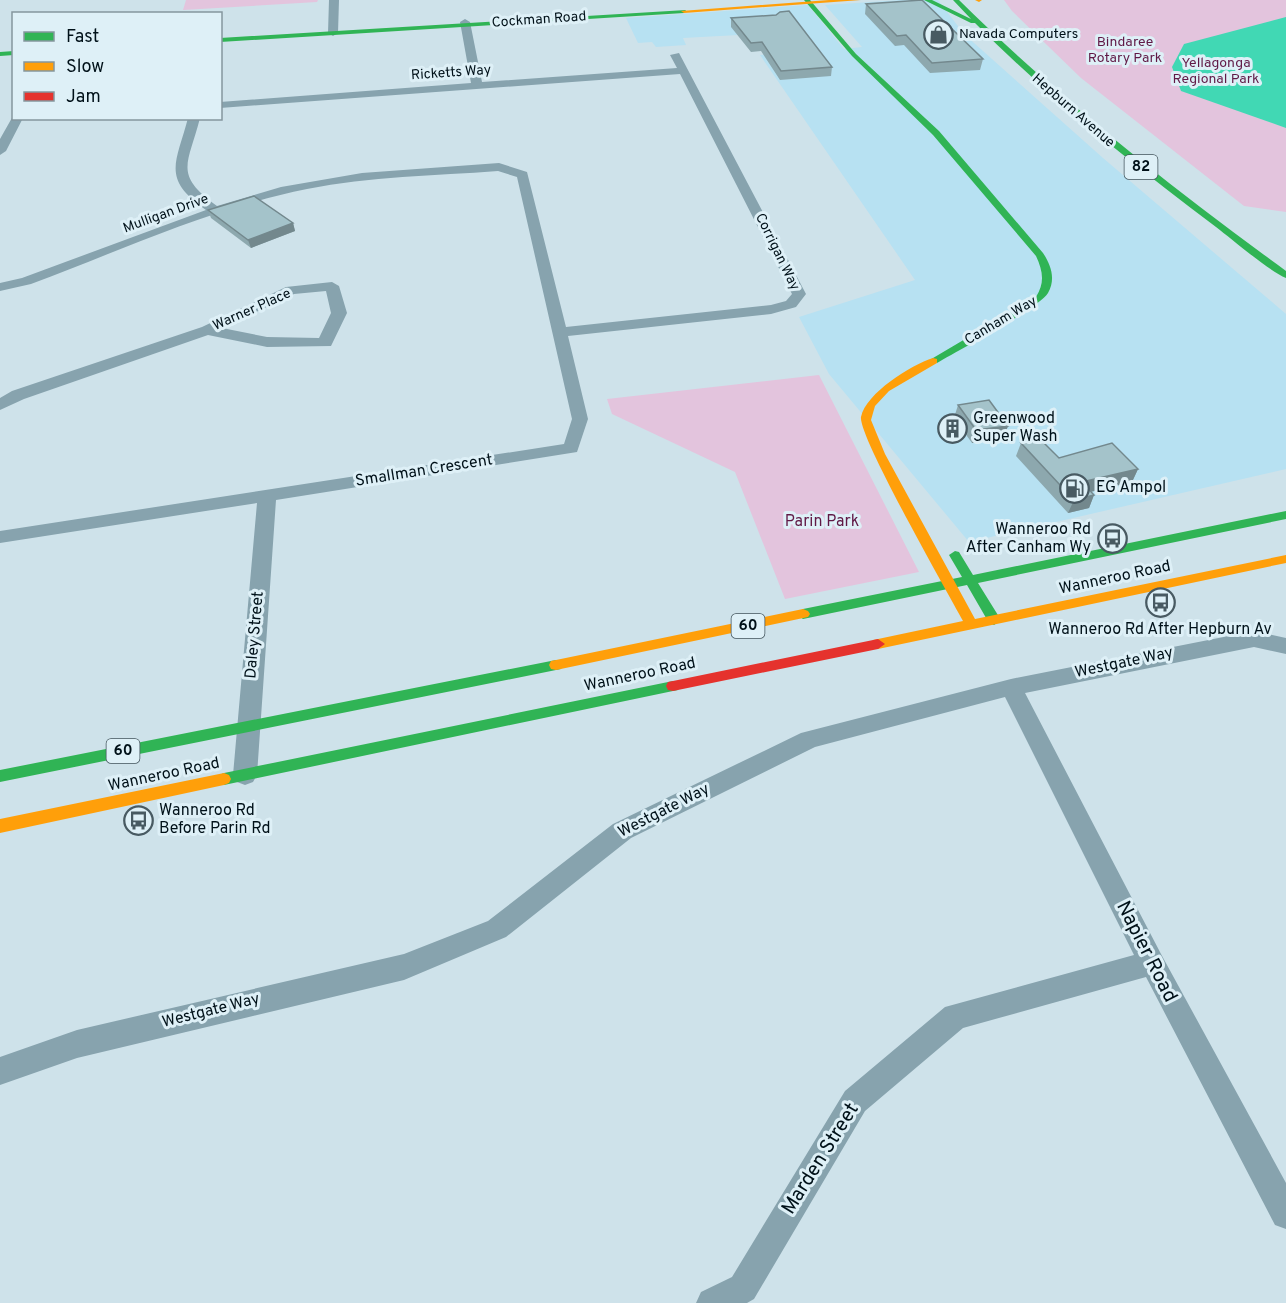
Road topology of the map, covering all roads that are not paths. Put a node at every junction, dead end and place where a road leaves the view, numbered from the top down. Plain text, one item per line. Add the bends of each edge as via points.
1 (334, 0) edge
2 (858, 0) edge
3 (927, 0) edge
4 (956, 0) edge
5 (811, 1) edge
6 (645, 8) edge
7 (466, 23) junction
8 (978, 24) junction
9 (333, 32) junction
10 (222, 39) edge
11 (675, 55) dead end
12 (683, 71) junction
13 (477, 86) junction
14 (222, 105) edge
15 (1102, 115) dead end
16 (12, 118) edge
17 (3, 119) dead end
18 (15, 120) edge
19 (193, 120) edge
20 (1127, 136) dead end
21 (0, 151) edge
22 (523, 175) joint
23 (216, 211) junction
24 (1286, 275) edge
25 (0, 286) edge
26 (207, 330) junction
27 (560, 332) junction
28 (897, 398) dead end
29 (0, 405) edge
30 (882, 418) dead end
31 (895, 454) dead end
32 (267, 495) junction
33 (1286, 515) edge
34 (0, 537) edge
35 (950, 547) dead end
36 (1286, 559) edge
37 (972, 580) junction
38 (950, 584) junction
39 (994, 620) junction
40 (971, 624) junction
41 (1286, 646) edge
42 (1011, 687) junction
43 (247, 727) junction
44 (244, 775) junction
45 (0, 776) edge
46 (0, 826) edge
47 (1152, 963) junction
48 (0, 1071) edge
49 (1286, 1214) edge
50 (748, 1295) edge
51 (712, 1303) edge

1 - 9 street
2 - 5 main road, Cockman Road
3 - 8 main road
4 - 8 main road, Hepburn Avenue / 82
5 - 6 main road, Cockman Road
5 - 28 main road, Canham Way via 924,108 1058,262 1060,286 1048,309
5 - 38 main road, Canham Way via 855,55 936,133 1040,255 1049,276 1044,294 1029,307 885,388 867,412 867,432
6 - 7 main road, Cockman Road
7 - 9 main road, Cockman Road
7 - 13 street
8 - 24 main road, Hepburn Avenue / 82 via 1096,132
9 - 10 main road, Cockman Road
11 - 12 street, Corrigan Way
12 - 13 street, Ricketts Way
12 - 27 street, Corrigan Way via 799,294 791,304 771,309
13 - 14 street, Ricketts Way
15 - 20 main road, Hepburn Avenue / 82
16 - 17 street
18 - 21 street
19 - 23 street via 182,178 190,190
22 - 23 street, Mulligan Drive via 499,167 325,182
22 - 27 street, Smallman Crescent
23 - 25 street, Mulligan Drive via 26,281
26 - 26 street, Warner Place via 291,290 332,286 339,313 325,343 267,342
26 - 29 street, Warner Place via 18,395
27 - 32 street, Smallman Crescent via 580,419 571,448
30 - 31 main road via 884,434
32 - 34 street, Smallman Crescent
32 - 43 street, Daley Street
33 - 37 main road, Wanneroo Road / 60
35 - 37 main road
36 - 39 main road, Wanneroo Road
37 - 38 main road, Wanneroo Road / 60
37 - 39 main road
38 - 40 main road, Canham Way
38 - 43 main road, Wanneroo Road / 60
39 - 40 main road, Wanneroo Road
40 - 44 main road, Wanneroo Road
41 - 42 street, Westgate Way via 1254,639
42 - 47 street, Napier Road
42 - 48 street, Westgate Way via 809,739 622,831 497,929 404,967 77,1044
43 - 44 street, Daley Street
43 - 45 main road, Wanneroo Road / 60
44 - 46 main road, Wanneroo Road
47 - 49 street, Napier Road
47 - 50 street, Marden Street via 955,1017 855,1101
50 - 51 street, Marden Street

